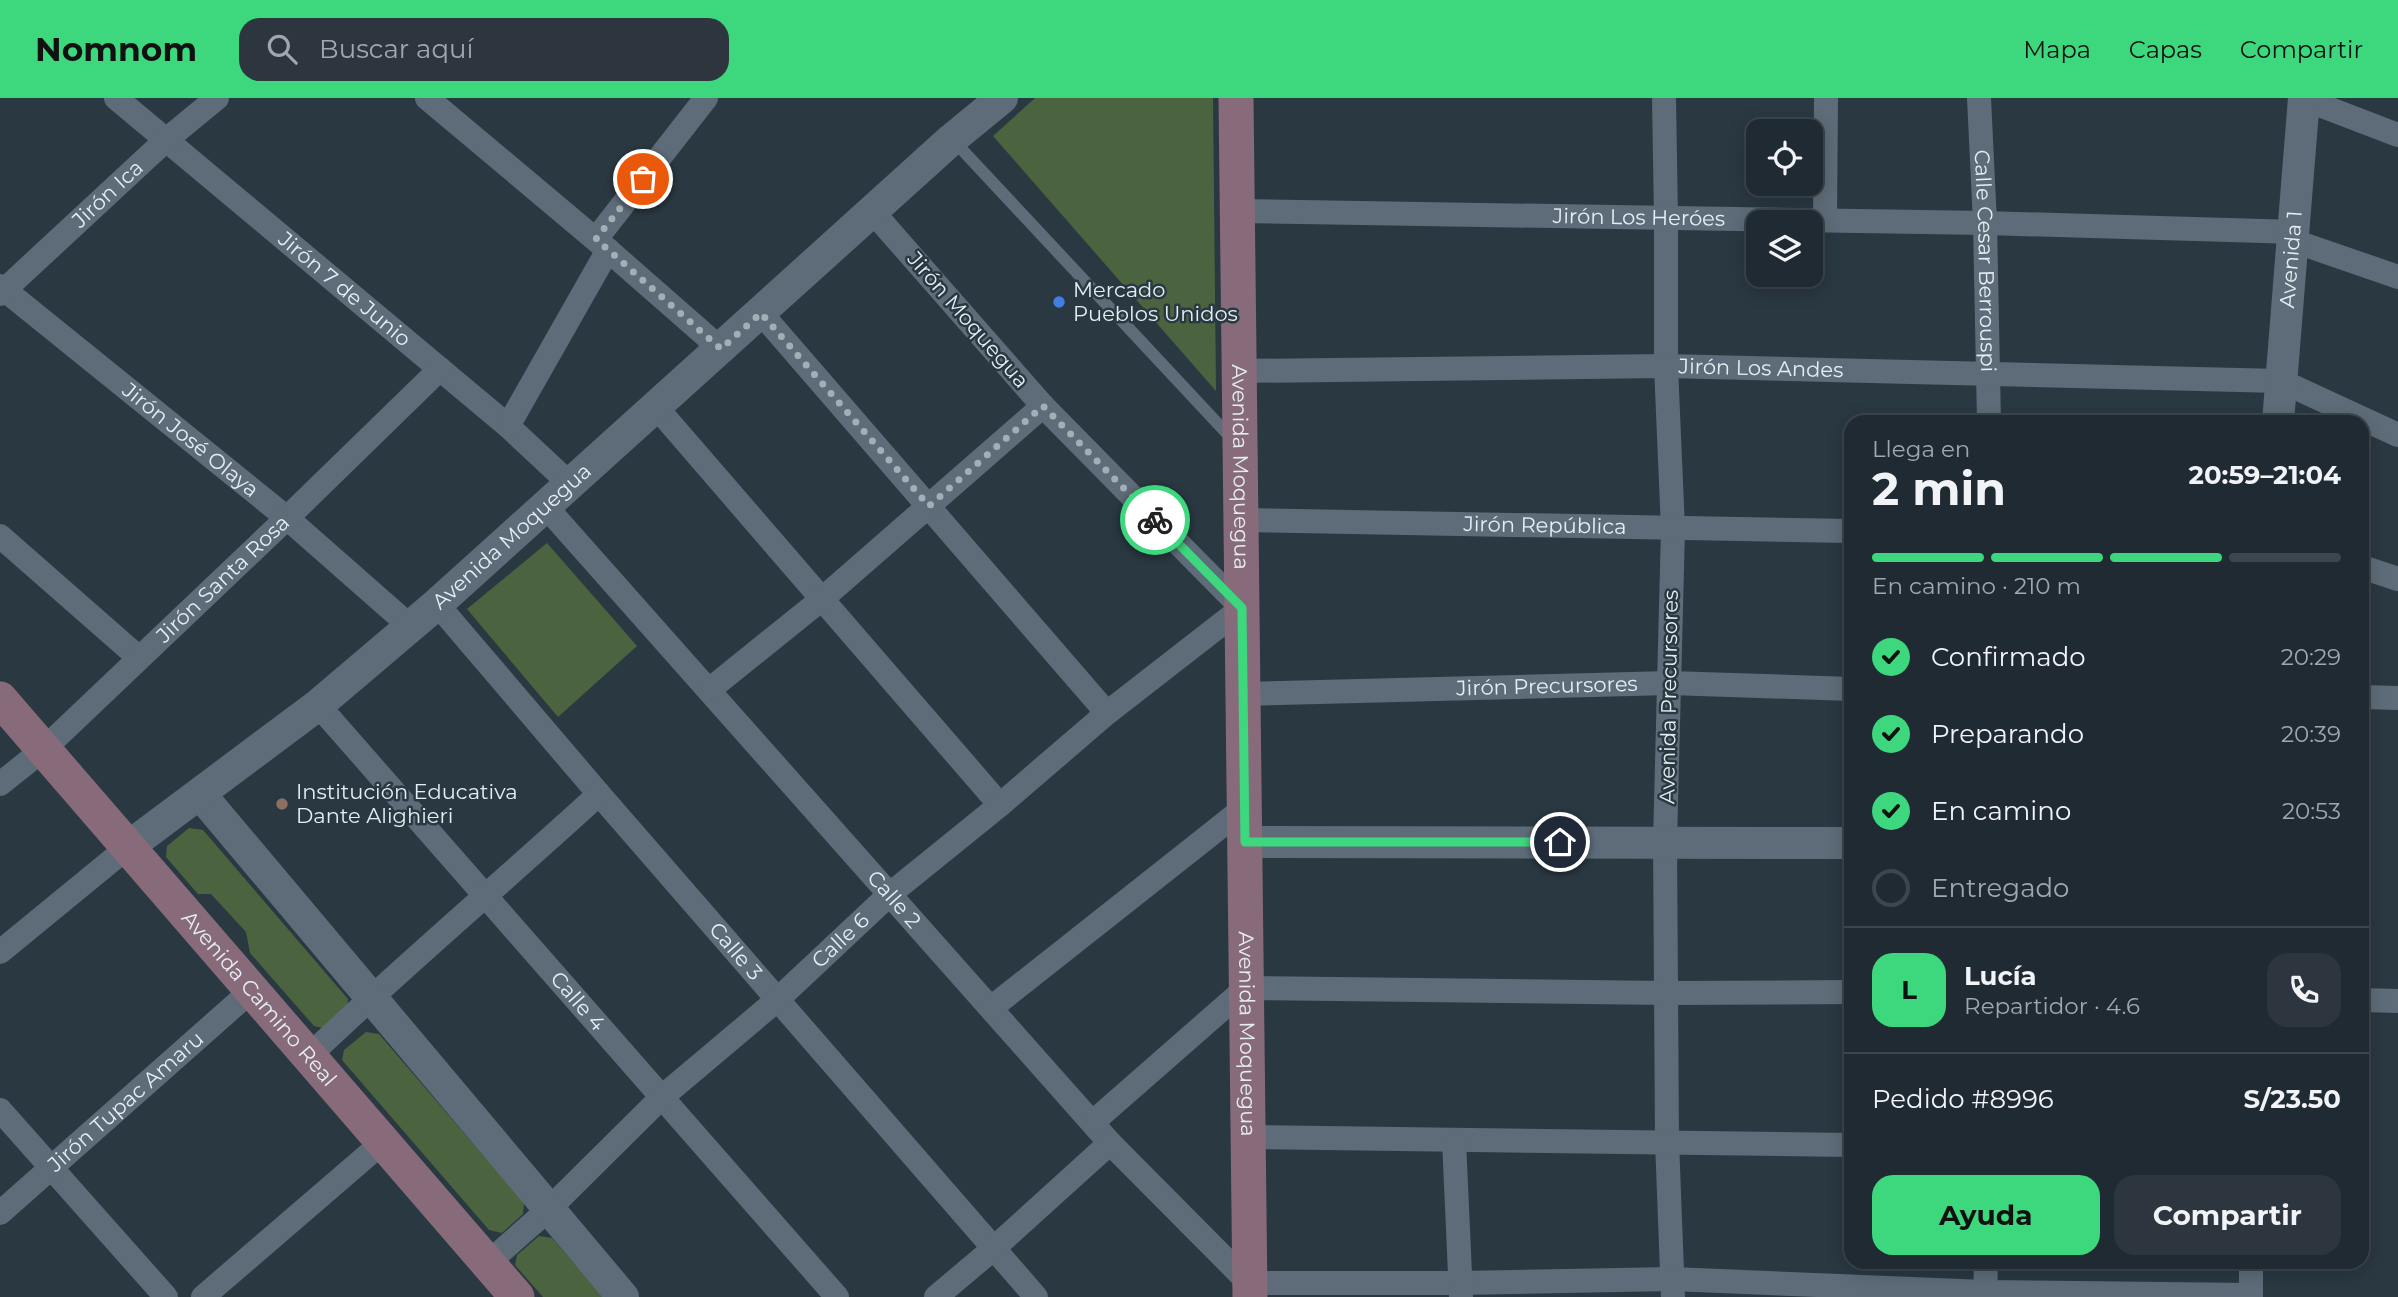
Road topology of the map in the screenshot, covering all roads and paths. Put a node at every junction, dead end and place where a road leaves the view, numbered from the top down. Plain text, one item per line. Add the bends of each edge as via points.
1 (116, 98) edge
2 (217, 98) edge
3 (427, 98) edge
4 (706, 98) edge
5 (1002, 98) edge
6 (1236, 98) edge
7 (1664, 98) edge
8 (1826, 98) edge
9 (1979, 98) edge
10 (2304, 99) edge
11 (2398, 135) edge
12 (952, 139) junction
13 (166, 140) junction
14 (872, 211) junction
15 (1237, 211) junction
16 (1666, 219) junction
17 (1825, 220) junction
18 (1985, 223) junction
19 (2294, 237) junction
20 (602, 244) junction
21 (2398, 277) edge
22 (2, 290) edge
23 (761, 313) junction
24 (721, 349) junction
25 (1666, 366) junction
26 (440, 369) junction
27 (1240, 371) junction
28 (1987, 374) junction
29 (2281, 381) junction
30 (1043, 406) junction
31 (657, 408) junction
32 (1989, 415) edge
33 (2279, 415) edge
34 (2355, 415) edge
35 (2369, 422) edge
36 (508, 426) junction
37 (2398, 435) edge
38 (1240, 448) junction
39 (569, 483) junction
40 (929, 506) junction
41 (547, 508) junction
42 (287, 518) junction
43 (1241, 520) junction
44 (1673, 529) junction
45 (1844, 531) edge
46 (0, 536) edge
47 (2369, 569) edge
48 (2398, 579) edge
49 (822, 599) junction
50 (437, 604) junction
51 (1242, 608) junction
52 (411, 627) junction
53 (138, 657) junction
54 (1670, 683) junction
55 (1844, 689) edge
56 (709, 690) junction
57 (1243, 694) junction
58 (2369, 697) edge
59 (2398, 698) edge
60 (0, 699) edge
61 (318, 705) junction
62 (1107, 713) junction
63 (44, 749) junction
64 (0, 784) edge
65 (200, 794) junction
66 (599, 794) junction
67 (1000, 805) junction
68 (1244, 808) junction
69 (1245, 842) junction
70 (1665, 842) junction
71 (1844, 843) edge
72 (128, 847) junction
73 (890, 894) junction
74 (486, 897) junction
75 (0, 952) edge
76 (1246, 988) junction
77 (252, 990) junction
78 (1844, 992) edge
79 (1667, 993) junction
80 (371, 997) junction
81 (777, 1000) junction
82 (2369, 1000) edge
83 (2398, 1000) edge
84 (991, 1009) junction
85 (309, 1056) junction
86 (662, 1097) junction
87 (0, 1110) edge
88 (1093, 1122) junction
89 (1248, 1137) junction
90 (1454, 1140) junction
91 (1667, 1141) junction
92 (383, 1142) junction
93 (1110, 1143) junction
94 (1844, 1144) edge
95 (50, 1168) junction
96 (549, 1209) junction
97 (0, 1213) edge
98 (993, 1249) junction
99 (488, 1263) junction
100 (1986, 1269) edge
101 (2251, 1269) edge
102 (1673, 1288) edge
103 (1250, 1290) edge
104 (1460, 1290) edge
105 (1985, 1294) edge
106 (2251, 1296) edge
107 (166, 1297) edge
108 (204, 1297) edge
109 (517, 1297) edge
110 (623, 1297) edge
111 (837, 1297) edge
112 (936, 1297) edge
113 (1036, 1297) edge

1 - 13 street, Jirón 7 de Junio
2 - 13 street, Jirón Ica
3 - 20 street
4 - 20 street
5 - 12 street, Avenida Moquegua
6 - 15 main road, Avenida Moquegua
7 - 16 street, Avenida Precursores
8 - 17 street
9 - 18 street, Calle Cesar Berrouspi
10 - 11 street
10 - 19 street, Avenida 1
12 - 14 street, Avenida Moquegua
12 - 38 lane
13 - 22 street, Jirón Ica
13 - 26 street, Jirón 7 de Junio
14 - 23 street, Avenida Moquegua
14 - 30 street, Jirón Moquegua
15 - 16 street, Jirón Los Heróes
15 - 27 main road, Avenida Moquegua
16 - 17 street, Jirón Los Heróes
16 - 25 street, Avenida Precursores
17 - 18 street, Jirón Los Heróes
18 - 19 street, Jirón Los Heróes
18 - 28 street, Calle Cesar Berrouspi
19 - 21 street, Jirón Los Heróes
19 - 29 street, Avenida 1
20 - 24 street
20 - 36 street
22 - 42 street, Jirón José Olaya
23 - 24 street, Avenida Moquegua
23 - 40 street
24 - 31 street, Avenida Moquegua
25 - 27 street, Jirón Los Andes
25 - 28 street, Jirón Los Andes
25 - 44 street, Avenida Precursores
26 - 36 street, Jirón 7 de Junio
26 - 42 street, Jirón Santa Rosa
27 - 38 main road, Avenida Moquegua
28 - 29 street, Jirón Los Andes
28 - 32 street, Calle Cesar Berrouspi
29 - 33 street, Avenida 1
29 - 34 street
30 - 40 street
30 - 51 street, Jirón Moquegua
31 - 39 street, Avenida Moquegua
31 - 49 street
35 - 37 street
36 - 39 street, Jirón 7 de Junio
38 - 43 main road, Avenida Moquegua
39 - 41 street, Avenida Moquegua
40 - 49 street
40 - 62 street
41 - 50 street, Avenida Moquegua
41 - 56 street, Calle 2
42 - 52 street, Jirón José Olaya
42 - 53 street, Jirón Santa Rosa
43 - 44 street, Jirón República
43 - 51 main road, Avenida Moquegua
44 - 45 street, Jirón República
44 - 54 street, Avenida Precursores
46 - 53 street
47 - 48 street
49 - 56 street
49 - 67 street
50 - 52 street, Avenida Moquegua
50 - 66 street, Calle 3
51 - 57 main road, Avenida Moquegua
51 - 62 street, Calle 6
52 - 61 street, Avenida Moquegua
53 - 63 street, Jirón Santa Rosa
54 - 55 street, Jirón Precursores
54 - 57 street, Jirón Precursores
54 - 70 street, Avenida Precursores
56 - 73 street, Calle 2
57 - 68 main road, Avenida Moquegua
58 - 59 street
60 - 63 main road, Avenida Camino Real
61 - 65 street, Avenida Moquegua
61 - 74 street, Calle 4
62 - 67 street, Calle 6
63 - 64 street, Jirón Santa Rosa
63 - 72 main road, Avenida Camino Real
65 - 72 street, Avenida Moquegua
65 - 80 street
66 - 74 street
66 - 81 street, Calle 3
67 - 73 street, Calle 6
68 - 69 main road, Avenida Moquegua
68 - 84 street
69 - 70 street
69 - 76 main road, Avenida Moquegua
70 - 71 street
70 - 79 street, Avenida Precursores
72 - 75 street, Avenida Moquegua
72 - 77 main road, Avenida Camino Real
73 - 81 street, Calle 6
73 - 84 street, Calle 2
74 - 80 street
74 - 86 street, Calle 4
76 - 79 street
76 - 88 street
76 - 89 main road, Avenida Moquegua
77 - 85 main road, Avenida Camino Real
77 - 95 street, Jirón Tupac Amaru
78 - 79 street
79 - 91 street, Avenida Precursores
80 - 85 street
80 - 96 street
81 - 86 street, Calle 6
81 - 98 street, Calle 3
82 - 83 street
84 - 88 street, Calle 2
85 - 92 main road, Avenida Camino Real
86 - 96 street, Calle 6
86 - 111 street, Calle 4
87 - 95 street
88 - 93 street, Calle 2
89 - 90 street
89 - 103 main road, Avenida Moquegua
90 - 91 street
90 - 104 street
91 - 94 street
91 - 102 street, Avenida Precursores
92 - 99 main road, Avenida Camino Real
92 - 108 street
93 - 98 street
93 - 103 street, Calle 2
95 - 97 street, Jirón Tupac Amaru
95 - 107 street
96 - 99 street, Calle 6
96 - 110 street
98 - 112 street
98 - 113 street, Calle 3
99 - 109 main road, Avenida Camino Real
100 - 105 street
101 - 106 street
102 - 104 street
102 - 105 street
103 - 104 street
105 - 106 street

